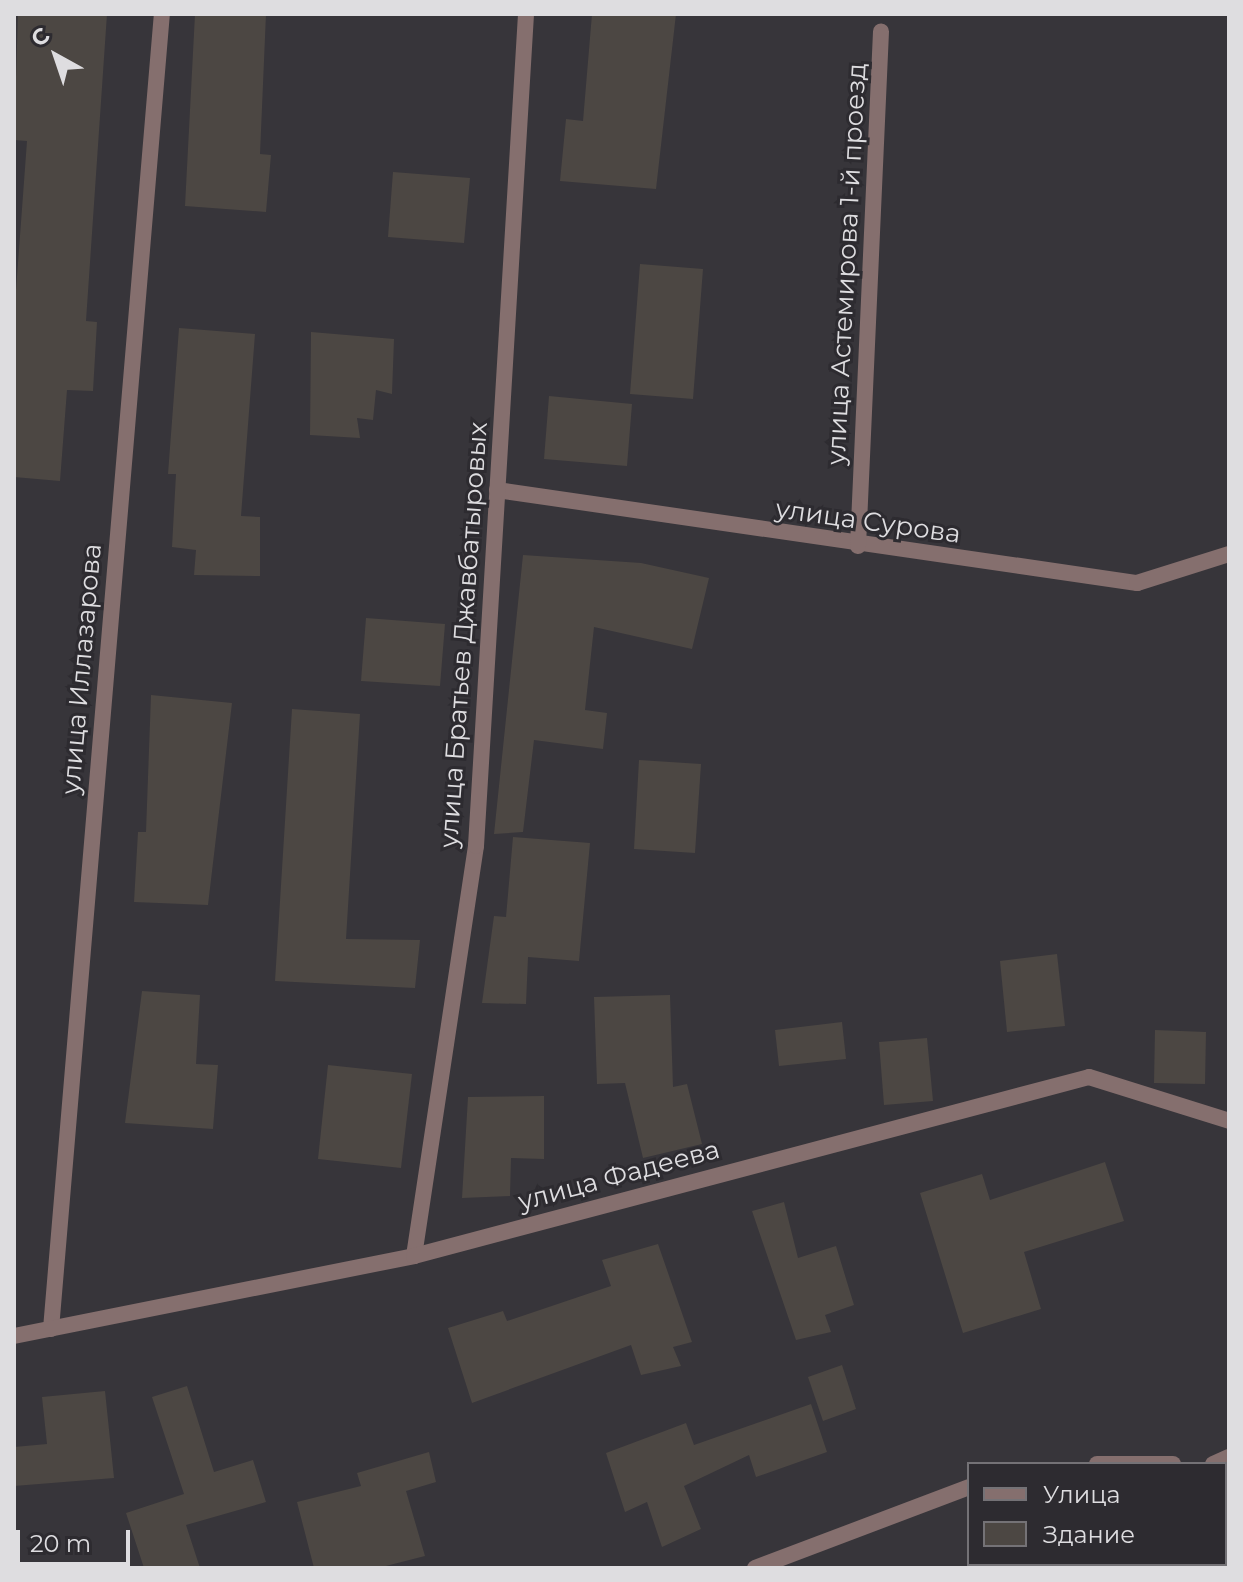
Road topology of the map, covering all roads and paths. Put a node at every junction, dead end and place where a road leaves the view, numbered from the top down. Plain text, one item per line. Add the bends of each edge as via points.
1 (162, 14) edge
2 (526, 14) edge
3 (881, 32) dead end
4 (497, 490) junction
5 (858, 546) junction
6 (1229, 554) edge
7 (1229, 1121) edge
8 (414, 1256) junction
9 (51, 1329) junction
10 (14, 1336) edge
11 (967, 1488) edge
12 (755, 1568) edge

1 - 9 street, улица Иллазарова
2 - 4 street, улица Братьев Джавбатыровых
3 - 5 street, улица Астемирова 1-й проезд
4 - 5 street, улица Сурова
4 - 8 street, улица Братьев Джавбатыровых via 476,846
5 - 6 street, улица Сурова via 1137,583
7 - 8 street, улица Фадеева via 1089,1077
8 - 9 street, улица Фадеева
9 - 10 street, улица Фадеева
11 - 12 street

